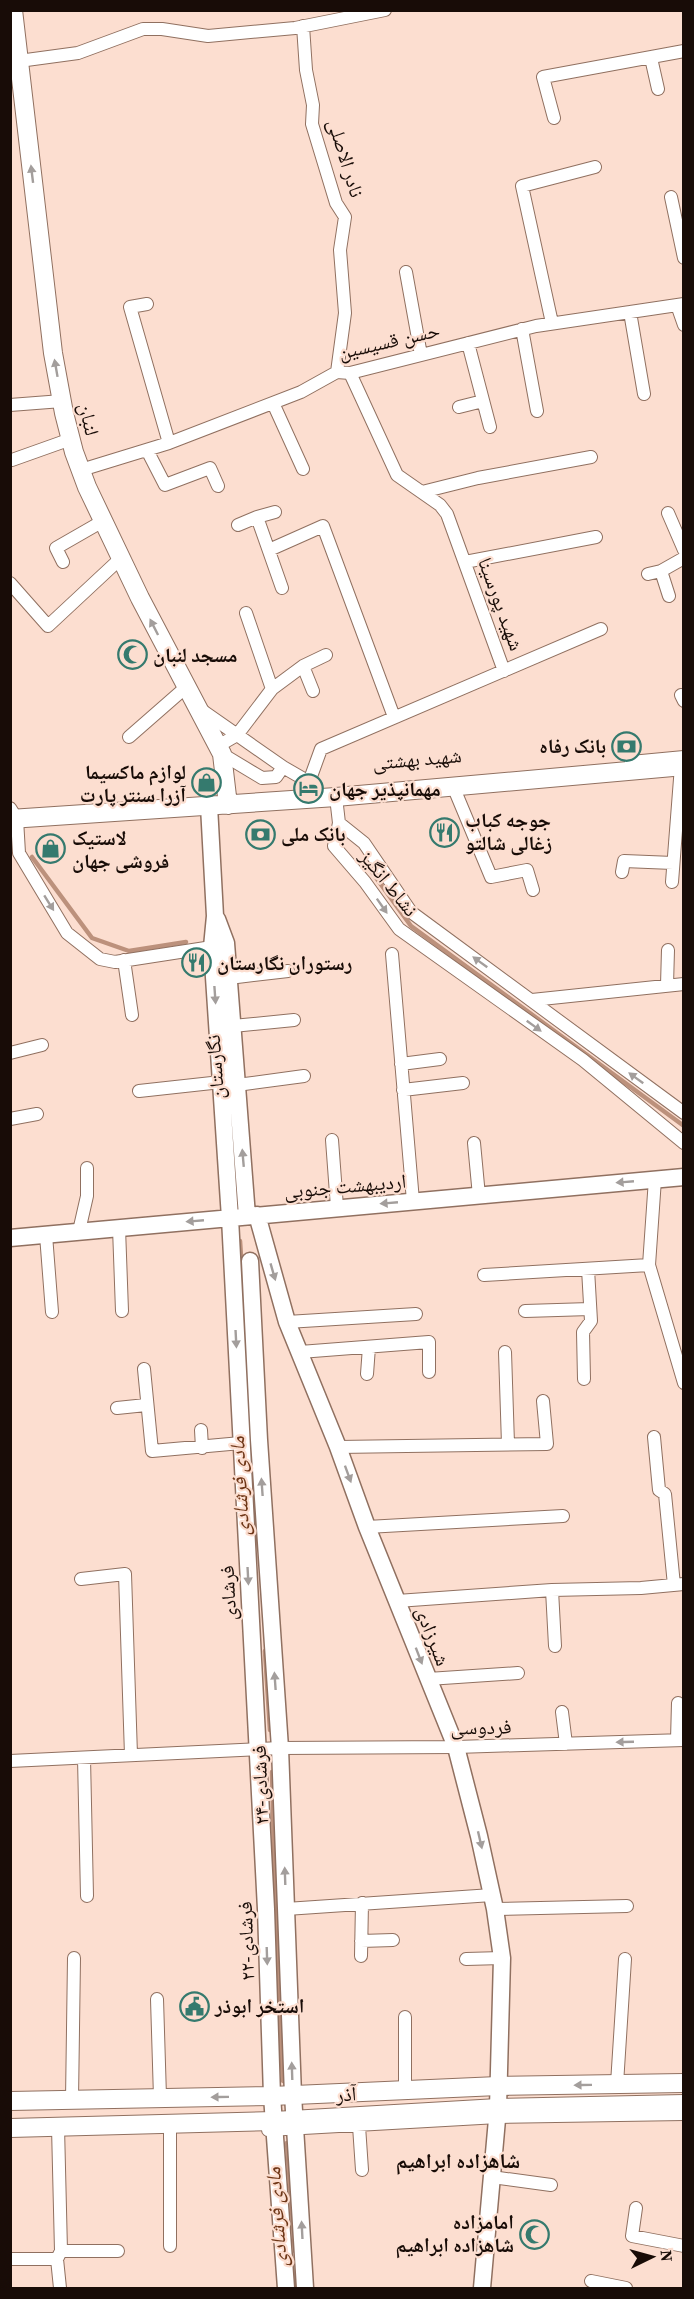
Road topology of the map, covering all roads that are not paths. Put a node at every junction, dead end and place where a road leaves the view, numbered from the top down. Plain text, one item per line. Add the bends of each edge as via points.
1 (13, 10) edge
2 (384, 11) edge
3 (303, 26) junction
4 (684, 51) edge
5 (651, 58) junction
6 (19, 61) junction
7 (658, 89) dead end
8 (554, 118) dead end
9 (595, 167) dead end
10 (671, 197) dead end
11 (684, 258) edge
12 (406, 272) dead end
13 (147, 304) dead end
14 (680, 305) edge
15 (630, 312) junction
16 (552, 323) junction
17 (684, 325) edge
18 (522, 329) junction
19 (468, 343) junction
20 (421, 355) junction
21 (337, 372) junction
22 (350, 373) junction
23 (644, 394) dead end
24 (483, 400) junction
25 (62, 401) junction
26 (273, 403) junction
27 (10, 405) edge
28 (459, 406) dead end
29 (537, 411) dead end
30 (490, 427) dead end
31 (71, 440) junction
32 (169, 443) junction
33 (147, 450) junction
34 (591, 457) dead end
35 (12, 460) dead end
36 (303, 469) dead end
37 (81, 470) junction
38 (218, 486) dead end
39 (422, 492) junction
40 (275, 512) dead end
41 (668, 513) dead end
42 (256, 517) junction
43 (103, 521) junction
44 (238, 525) dead end
45 (596, 537) dead end
46 (269, 550) junction
47 (684, 550) edge
48 (121, 558) junction
49 (684, 558) edge
50 (63, 562) dead end
51 (465, 562) junction
52 (661, 571) junction
53 (648, 574) dead end
54 (10, 583) edge
55 (282, 588) dead end
56 (669, 596) dead end
57 (246, 613) dead end
58 (601, 629) dead end
59 (326, 656) dead end
60 (303, 666) junction
61 (504, 671) junction
62 (185, 688) junction
63 (272, 689) junction
64 (313, 691) dead end
65 (198, 708) junction
66 (394, 717) junction
67 (237, 735) junction
68 (129, 737) dead end
69 (220, 750) junction
70 (683, 763) edge
71 (283, 767) junction
72 (453, 786) junction
73 (310, 791) junction
74 (336, 797) junction
75 (228, 802) junction
76 (209, 806) junction
77 (12, 813) edge
78 (339, 823) junction
79 (15, 856) edge
80 (673, 862) junction
81 (621, 872) dead end
82 (672, 882) dead end
83 (533, 890) dead end
84 (215, 916) junction
85 (212, 947) junction
86 (668, 950) dead end
87 (392, 954) dead end
88 (124, 960) junction
89 (288, 971) dead end
90 (229, 978) junction
91 (684, 984) edge
92 (667, 985) junction
93 (532, 1000) junction
94 (132, 1015) dead end
95 (294, 1020) dead end
96 (232, 1026) junction
97 (42, 1044) dead end
98 (593, 1046) junction
99 (10, 1053) edge
100 (440, 1059) dead end
101 (583, 1060) junction
102 (400, 1064) junction
103 (304, 1076) dead end
104 (229, 1083) junction
105 (464, 1083) dead end
106 (403, 1090) junction
107 (139, 1091) dead end
108 (684, 1113) edge
109 (37, 1114) dead end
110 (10, 1119) edge
111 (332, 1140) dead end
112 (474, 1143) dead end
113 (684, 1143) edge
114 (87, 1168) dead end
115 (684, 1177) edge
116 (655, 1179) junction
117 (479, 1196) junction
118 (413, 1201) junction
119 (337, 1207) junction
120 (245, 1216) junction
121 (119, 1228) junction
122 (79, 1232) junction
123 (45, 1235) junction
124 (10, 1238) edge
125 (250, 1262) dead end
126 (650, 1265) junction
127 (588, 1269) junction
128 (484, 1275) dead end
129 (590, 1309) junction
130 (122, 1311) dead end
131 (525, 1311) dead end
132 (52, 1312) dead end
133 (416, 1314) dead end
134 (287, 1322) junction
135 (369, 1347) junction
136 (300, 1352) junction
137 (505, 1352) dead end
138 (144, 1369) dead end
139 (429, 1372) dead end
140 (368, 1374) dead end
141 (584, 1379) dead end
142 (684, 1383) edge
143 (543, 1401) dead end
144 (146, 1406) junction
145 (117, 1408) dead end
146 (201, 1430) dead end
147 (654, 1437) dead end
148 (259, 1440) junction
149 (241, 1443) junction
150 (508, 1444) junction
151 (338, 1447) junction
152 (202, 1448) junction
153 (563, 1516) dead end
154 (367, 1527) junction
155 (81, 1579) dead end
156 (679, 1584) edge
157 (552, 1590) junction
158 (397, 1601) junction
159 (555, 1646) dead end
160 (518, 1673) dead end
161 (428, 1679) junction
162 (678, 1703) dead end
163 (562, 1712) dead end
164 (680, 1740) edge
165 (566, 1744) junction
166 (456, 1747) junction
167 (280, 1748) junction
168 (257, 1750) junction
169 (131, 1755) junction
170 (84, 1758) junction
171 (10, 1761) edge
172 (87, 1896) dead end
173 (493, 1902) junction
174 (362, 1904) junction
175 (627, 1906) dead end
176 (286, 1908) junction
177 (393, 1940) dead end
178 (361, 1941) junction
179 (361, 1956) dead end
180 (74, 1958) dead end
181 (502, 1958) junction
182 (466, 1959) dead end
183 (626, 1959) dead end
184 (157, 1999) dead end
185 (405, 2017) dead end
186 (684, 2083) edge
187 (617, 2084) junction
188 (498, 2086) junction
189 (405, 2090) junction
190 (293, 2095) junction
191 (272, 2096) junction
192 (160, 2097) junction
193 (72, 2100) junction
194 (10, 2101) edge
195 (684, 2104) edge
196 (498, 2113) junction
197 (684, 2114) edge
198 (414, 2117) junction
199 (295, 2125) junction
200 (274, 2126) junction
201 (359, 2126) junction
202 (10, 2128) edge
203 (170, 2128) junction
204 (58, 2131) junction
205 (362, 2170) dead end
206 (492, 2177) junction
207 (551, 2185) dead end
208 (636, 2208) dead end
209 (170, 2246) dead end
210 (684, 2246) edge
211 (118, 2251) dead end
212 (59, 2255) junction
213 (10, 2259) edge
214 (591, 2281) dead end
215 (60, 2289) edge
216 (286, 2289) edge
217 (305, 2289) edge
218 (482, 2289) edge
219 (626, 2289) edge

1 - 6 main road, لنبان
2 - 3 street
3 - 6 street via 208,36 143,29 78,53
3 - 21 street, نادر الاصلی via 312,124 336,203 345,217 340,249 345,313
4 - 5 street
5 - 7 street
5 - 8 street via 543,77
25 -> 6 main road, لنبان
9 - 16 street via 522,186
10 - 11 street
12 - 20 street
13 - 32 street via 130,307
14 - 15 street, حسن قسیسین
14 - 17 street
15 - 16 street, حسن قسیسین
15 - 23 street
16 - 18 street, حسن قسیسین
18 - 19 street, حسن قسیسین
18 - 29 street
19 - 20 street, حسن قسیسین
19 - 24 street
20 - 22 street, حسن قسیسین
21 - 22 street, حسن قسیسین
21 - 26 street, حسن قسیسین
22 - 39 street, شهید پورسینا via 397,475
24 - 28 street
24 - 30 street
25 - 27 street
25 - 31 main road, لنبان
26 - 32 street, حسن قسیسین
26 - 36 street
31 - 35 street
31 - 37 main road, لنبان
32 - 33 street, حسن قسیسین
33 - 37 street, حسن قسیسین
33 - 38 street via 165,485 210,468
34 - 39 street
37 - 43 main road, لنبان
39 - 51 street, شهید پورسینا via 447,514
40 - 42 street
41 - 47 street
42 - 44 street
42 - 46 street
43 - 48 main road, لنبان
43 - 50 street via 56,548
45 - 51 street
46 - 55 street
46 - 66 street via 323,526
48 - 54 street via 48,626
62 -> 48 main road, لنبان
49 - 52 street
51 - 61 street, شهید پورسینا
52 - 53 street
52 - 56 street
57 - 63 street
58 - 61 street
59 - 60 street
60 - 63 street
60 - 64 street
61 - 66 street, شهید پورسینا
62 - 65 main road, لنبان
62 - 68 street
63 - 67 street
65 - 67 street
65 - 69 main road, لنبان
66 - 73 street, شهید پورسینا via 321,748
67 - 69 street
67 - 71 street
69 - 71 street via 262,778 276,777
69 - 75 main road, لنبان
70 - 72 main road, شهید بهشتی
70 - 73 street, شهید بهشتی
70 - 80 street
71 - 73 street
72 - 74 main road, شهید بهشتی
72 - 83 street via 491,877 526,870
73 - 74 main road, شهید بهشتی
73 - 75 main road, شهید بهشتی
74 - 78 street
75 - 76 main road, شهید بهشتی
75 - 77 street, شهید بهشتی
76 - 77 main road, شهید بهشتی
76 - 84 street, نگارستان
77 - 79 street
93 -> 78 street, نشاط انگیز via 411,912 364,843
78 -> 101 street, نشاط انگیز via 334,846 399,929
79 -> 88 street via 67,933 100,959
80 - 81 street via 624,861
80 - 82 street
84 - 85 street, نگارستان
84 - 90 street, نگارستان via 226,943
85 - 88 street
85 -> 104 street, نگارستان
86 - 92 street
87 - 102 street
88 - 94 street
89 - 90 street
90 - 96 street, نگارستان
91 - 92 street
92 - 93 street
93 - 98 street, نشاط انگیز
95 - 96 street
96 - 104 street, نگارستان
97 - 99 street
98 - 101 street
108 -> 98 street, نشاط انگیز
100 - 102 street
101 - 113 street, نشاط انگیز
102 - 106 street
103 - 104 street
104 - 107 street
104 - 120 street, نگارستان
105 - 106 street
106 - 118 street
109 - 110 street
111 - 119 street
112 - 117 street
114 - 122 street via 87,1196
115 - 116 street, اردیبهشت جنوبی
116 -> 117 street, اردیبهشت جنوبی
116 - 126 street
117 - 118 street, اردیبهشت جنوبی
118 -> 119 street, اردیبهشت جنوبی
119 - 120 street, اردیبهشت جنوبی
120 -> 121 street, اردیبهشت جنوبی
120 -> 134 street, شیرزادی
120 -> 149 street, فرشادی
121 - 122 street, اردیبهشت جنوبی
121 - 130 street
122 - 123 street, اردیبهشت جنوبی
123 - 124 street, اردیبهشت جنوبی
123 - 132 street
125 - 148 street
126 - 127 street
126 - 142 street
127 - 128 street
127 - 129 street
129 - 131 street
129 - 141 street via 591,1321 583,1332
133 - 134 street
134 - 136 street, شیرزادی
135 - 136 street
135 - 139 street via 429,1342
135 - 140 street
136 - 151 street, شیرزادی
137 - 150 street
138 - 144 street
143 - 150 street via 547,1444
144 - 145 street
144 - 152 street via 152,1451
146 - 152 street
147 - 156 street via 659,1490 665,1494
148 - 149 street
167 -> 148 street, ۲۴-فرشادی
149 - 152 street
149 -> 168 street, فرشادی
150 - 151 street
151 -> 154 street, شیرزادی
153 - 154 street
154 - 158 street, شیرزادی
155 - 169 street via 125,1574
156 - 157 street
157 - 158 street
157 - 159 street
158 -> 161 street, شیرزادی
160 - 161 street
161 - 166 street, شیرزادی
162 - 164 street
163 - 165 street
164 -> 165 street, فردوسی
165 - 166 street, فردوسی
166 - 167 street, فردوسی
166 -> 173 street, شیرزادی
167 - 168 street, فردوسی
176 -> 167 street, ۲۴-فرشادی
168 - 169 street
168 -> 191 street, ۲۲-فرشادی
169 - 170 street
170 - 171 street
170 - 172 street
173 - 174 street
173 - 175 street
173 - 181 street, شیرزادی
174 - 176 street
174 - 178 street
190 -> 176 street, ۲۴-فرشادی
177 - 178 street
178 - 179 street
180 - 193 street
181 - 182 street
181 - 188 street, شیرزادی
183 - 187 street
184 - 192 street
185 - 189 street
186 - 187 main road, آذر
187 -> 188 main road, آذر
188 - 189 main road, آذر
188 - 196 street, شیرزادی
189 - 190 main road, آذر
190 - 191 main road, آذر
190 - 199 street, ۲۴-فرشادی
191 -> 192 main road, آذر
191 - 200 street, ۲۲-فرشادی
192 - 193 main road, آذر
193 - 194 main road, آذر
195 - 196 main road, آذر
196 - 197 street, آذر
196 - 198 main road, آذر
196 - 206 street
198 - 199 main road, آذر
198 - 201 street, آذر
199 - 200 main road, آذر
199 - 201 street, آذر
217 -> 199 street, ۲۴-فرشادی
200 - 203 main road, آذر
200 - 216 street, ۲۲-فرشادی
201 - 205 street
202 - 204 main road, آذر
203 - 204 main road, آذر
203 - 209 street
204 - 212 street
206 - 207 street
206 - 218 street
208 - 210 street via 632,2236
211 - 212 street
212 - 213 street
212 - 215 street
214 - 219 street

